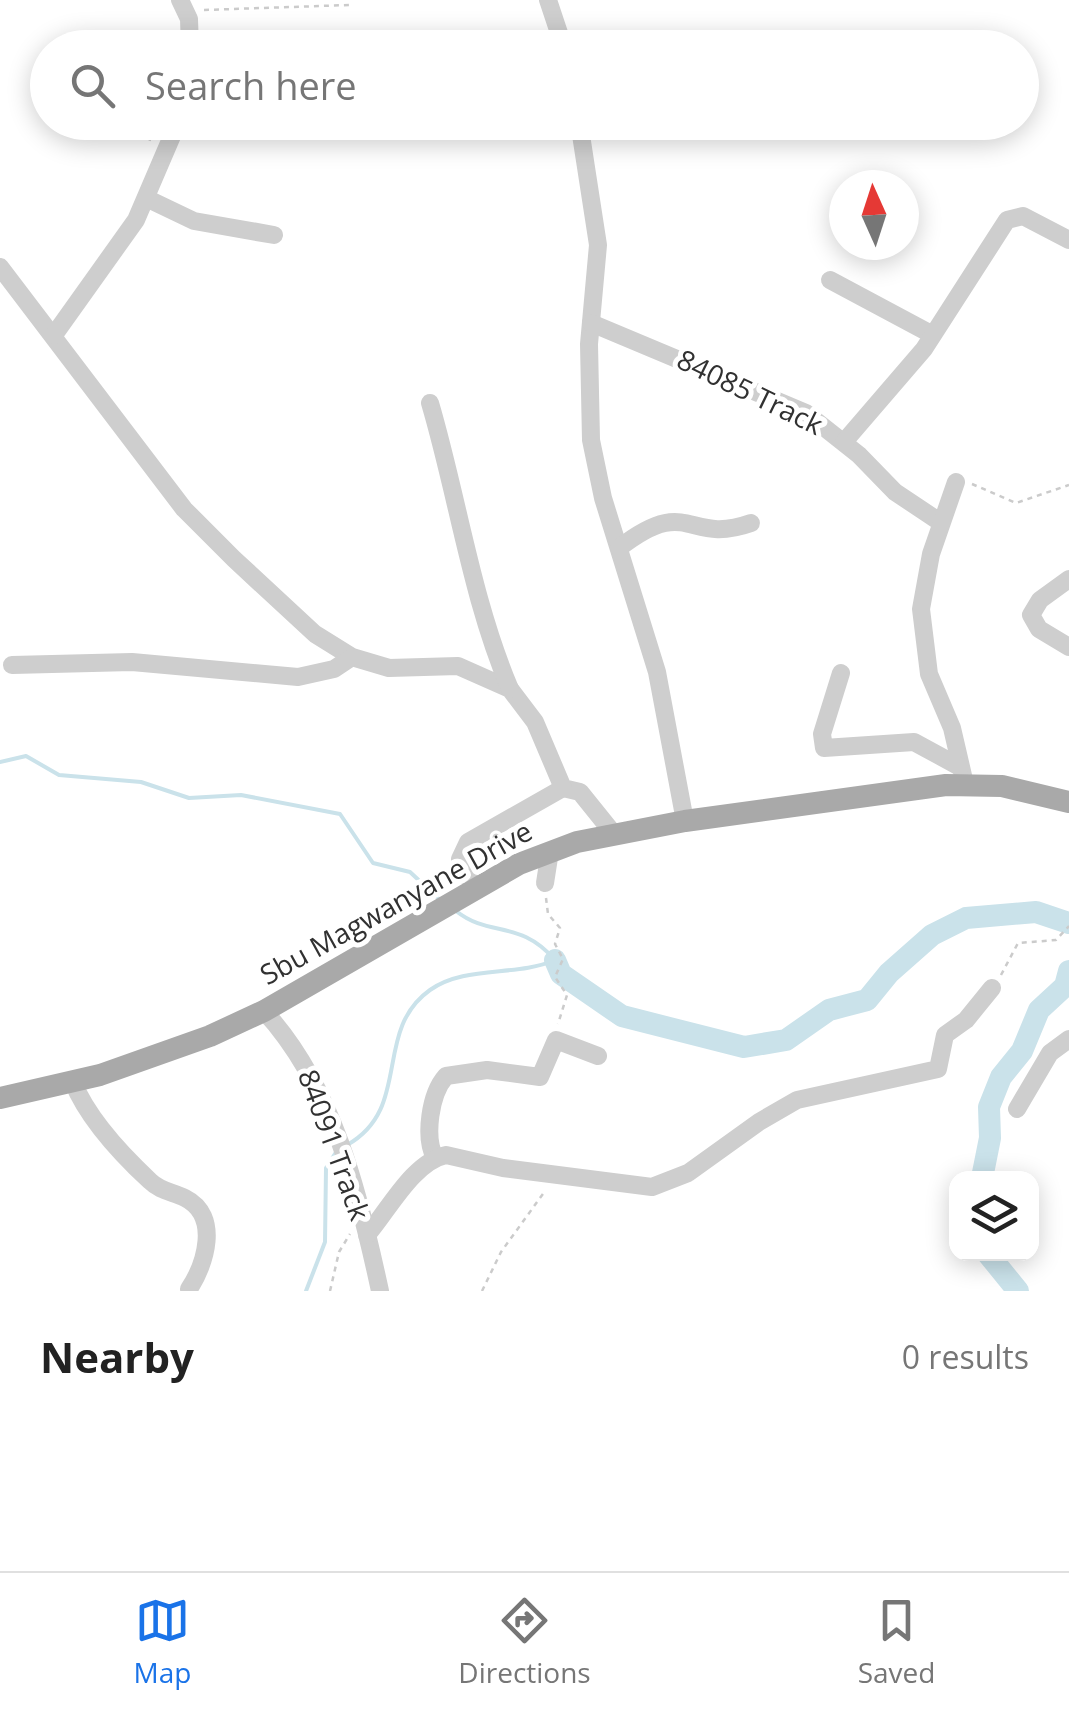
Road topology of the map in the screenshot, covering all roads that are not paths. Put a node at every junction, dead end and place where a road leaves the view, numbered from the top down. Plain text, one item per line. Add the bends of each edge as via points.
1 (548, 0) edge
2 (558, 30) edge
3 (172, 140) edge
4 (582, 140) edge
5 (148, 199) junction
6 (274, 235) dead end
7 (1069, 240) edge
8 (0, 267) edge
9 (830, 280) dead end
10 (591, 323) junction
11 (931, 334) junction
12 (54, 336) junction
13 (430, 403) dead end
14 (844, 442) junction
15 (956, 482) road end
16 (940, 522) junction
17 (751, 523) dead end
18 (619, 548) junction
19 (1069, 579) edge
20 (1069, 646) edge
21 (352, 657) junction
22 (12, 665) dead end
23 (841, 673) dead end
24 (510, 688) junction
25 (962, 775) junction
26 (563, 788) junction
27 (1069, 802) edge
28 (685, 821) junction
29 (613, 834) junction
30 (550, 851) junction
31 (545, 883) road end
32 (469, 891) junction
33 (992, 988) road end
34 (264, 1011) junction
35 (1069, 1039) edge
36 (598, 1056) dead end
37 (73, 1082) junction
38 (0, 1098) edge
39 (1016, 1108) dead end
40 (435, 1158) junction
41 (367, 1235) junction
42 (189, 1289) edge
43 (380, 1291) edge

1 - 2 street
3 - 5 street
4 - 10 street via 598,245
5 - 6 street via 194,221
5 - 12 street
7 - 11 street via 1023,216 1007,220
8 - 12 street
9 - 11 street
10 - 14 street, 84085 Track via 778,399
10 - 18 street via 591,440
11 - 14 street
12 - 21 street via 196,522 315,634
13 - 24 street via 487,635
14 - 16 street, 84085 Track via 895,492
15 - 16 street
16 - 25 street via 921,616 932,684 952,728
17 - 18 street via 720,532 664,520
18 - 28 street via 657,672
19 - 20 street via 1040,600 1032,615 1039,629
21 - 22 street via 334,669 298,677 132,662
21 - 24 street via 389,668 458,666
23 - 25 street via 822,734 824,748 914,742
24 - 26 street via 535,722
25 - 27 main road, Sbu Magwanyane Drive
25 - 28 main road, Sbu Magwanyane Drive
26 - 29 street via 580,792
26 - 32 street via 468,842 460,859
28 - 29 main road, Sbu Magwanyane Drive
29 - 30 main road, Sbu Magwanyane Drive
30 - 31 street
30 - 32 main road, Sbu Magwanyane Drive
32 - 34 main road, Sbu Magwanyane Drive
33 - 40 street via 945,1035 938,1069 798,1100 688,1174 652,1187 458,1156
34 - 37 main road, Sbu Magwanyane Drive via 155,1057
34 - 41 street, 84091 Track via 307,1065
35 - 39 street via 1050,1053
36 - 40 street via 556,1040 540,1077 487,1070 446,1076 438,1086 427,1144
37 - 38 main road, Sbu Magwanyane Drive
37 - 42 street via 89,1113 150,1182 199,1211 207,1245
40 - 41 street
41 - 43 street, 84091 Track

